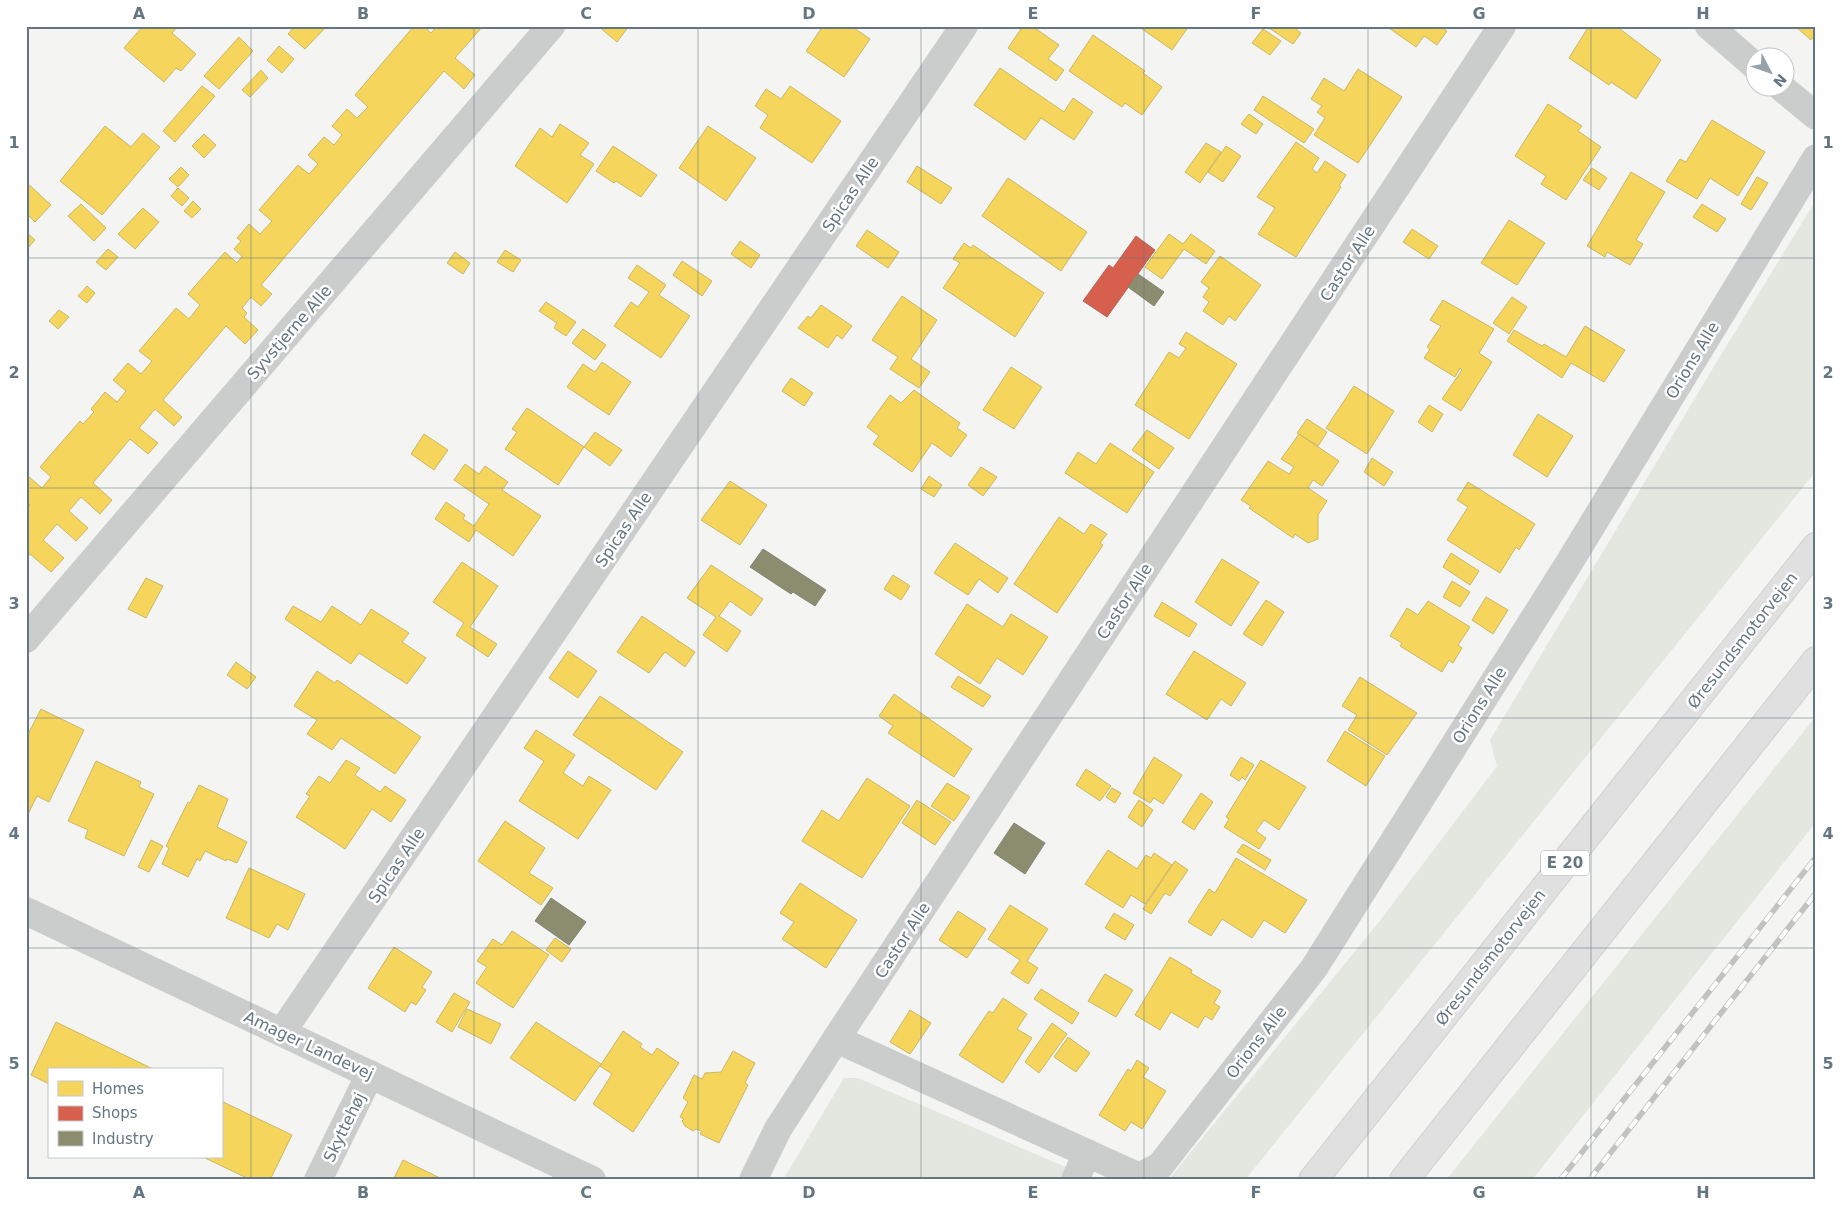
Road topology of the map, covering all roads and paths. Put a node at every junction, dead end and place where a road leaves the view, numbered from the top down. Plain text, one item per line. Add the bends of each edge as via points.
1 (551, 26) edge
2 (964, 26) edge
3 (1502, 26) edge
4 (1709, 26) edge
5 (1744, 56) edge
6 (1794, 98) edge
7 (1816, 116) edge
8 (1816, 158) edge
9 (1816, 547) edge
10 (26, 639) edge
11 (1816, 661) edge
12 (26, 911) edge
13 (282, 1032) junction
14 (836, 1039) junction
15 (370, 1074) junction
16 (1088, 1154) junction
17 (318, 1180) edge
18 (592, 1180) edge
19 (753, 1180) edge
20 (1075, 1180) edge
21 (1314, 1180) edge
22 (1404, 1180) edge

1 - 10 street, Syvstjerne Alle
2 - 13 street, Spicas Alle
3 - 14 street, Castor Alle
4 - 5 street
6 - 7 street
8 - 16 street, Orions Alle via 1569,562 1314,968 1160,1166 1141,1176
9 - 21 highway, Øresundsmotorvejen / E 20
11 - 22 highway
12 - 13 street, Amager Landevej
13 - 15 street, Amager Landevej
14 - 16 street, Orions Alle
14 - 19 street, Castor Alle via 778,1129
15 - 17 street, Skyttehøj
15 - 18 street, Amager Landevej
16 - 20 street

